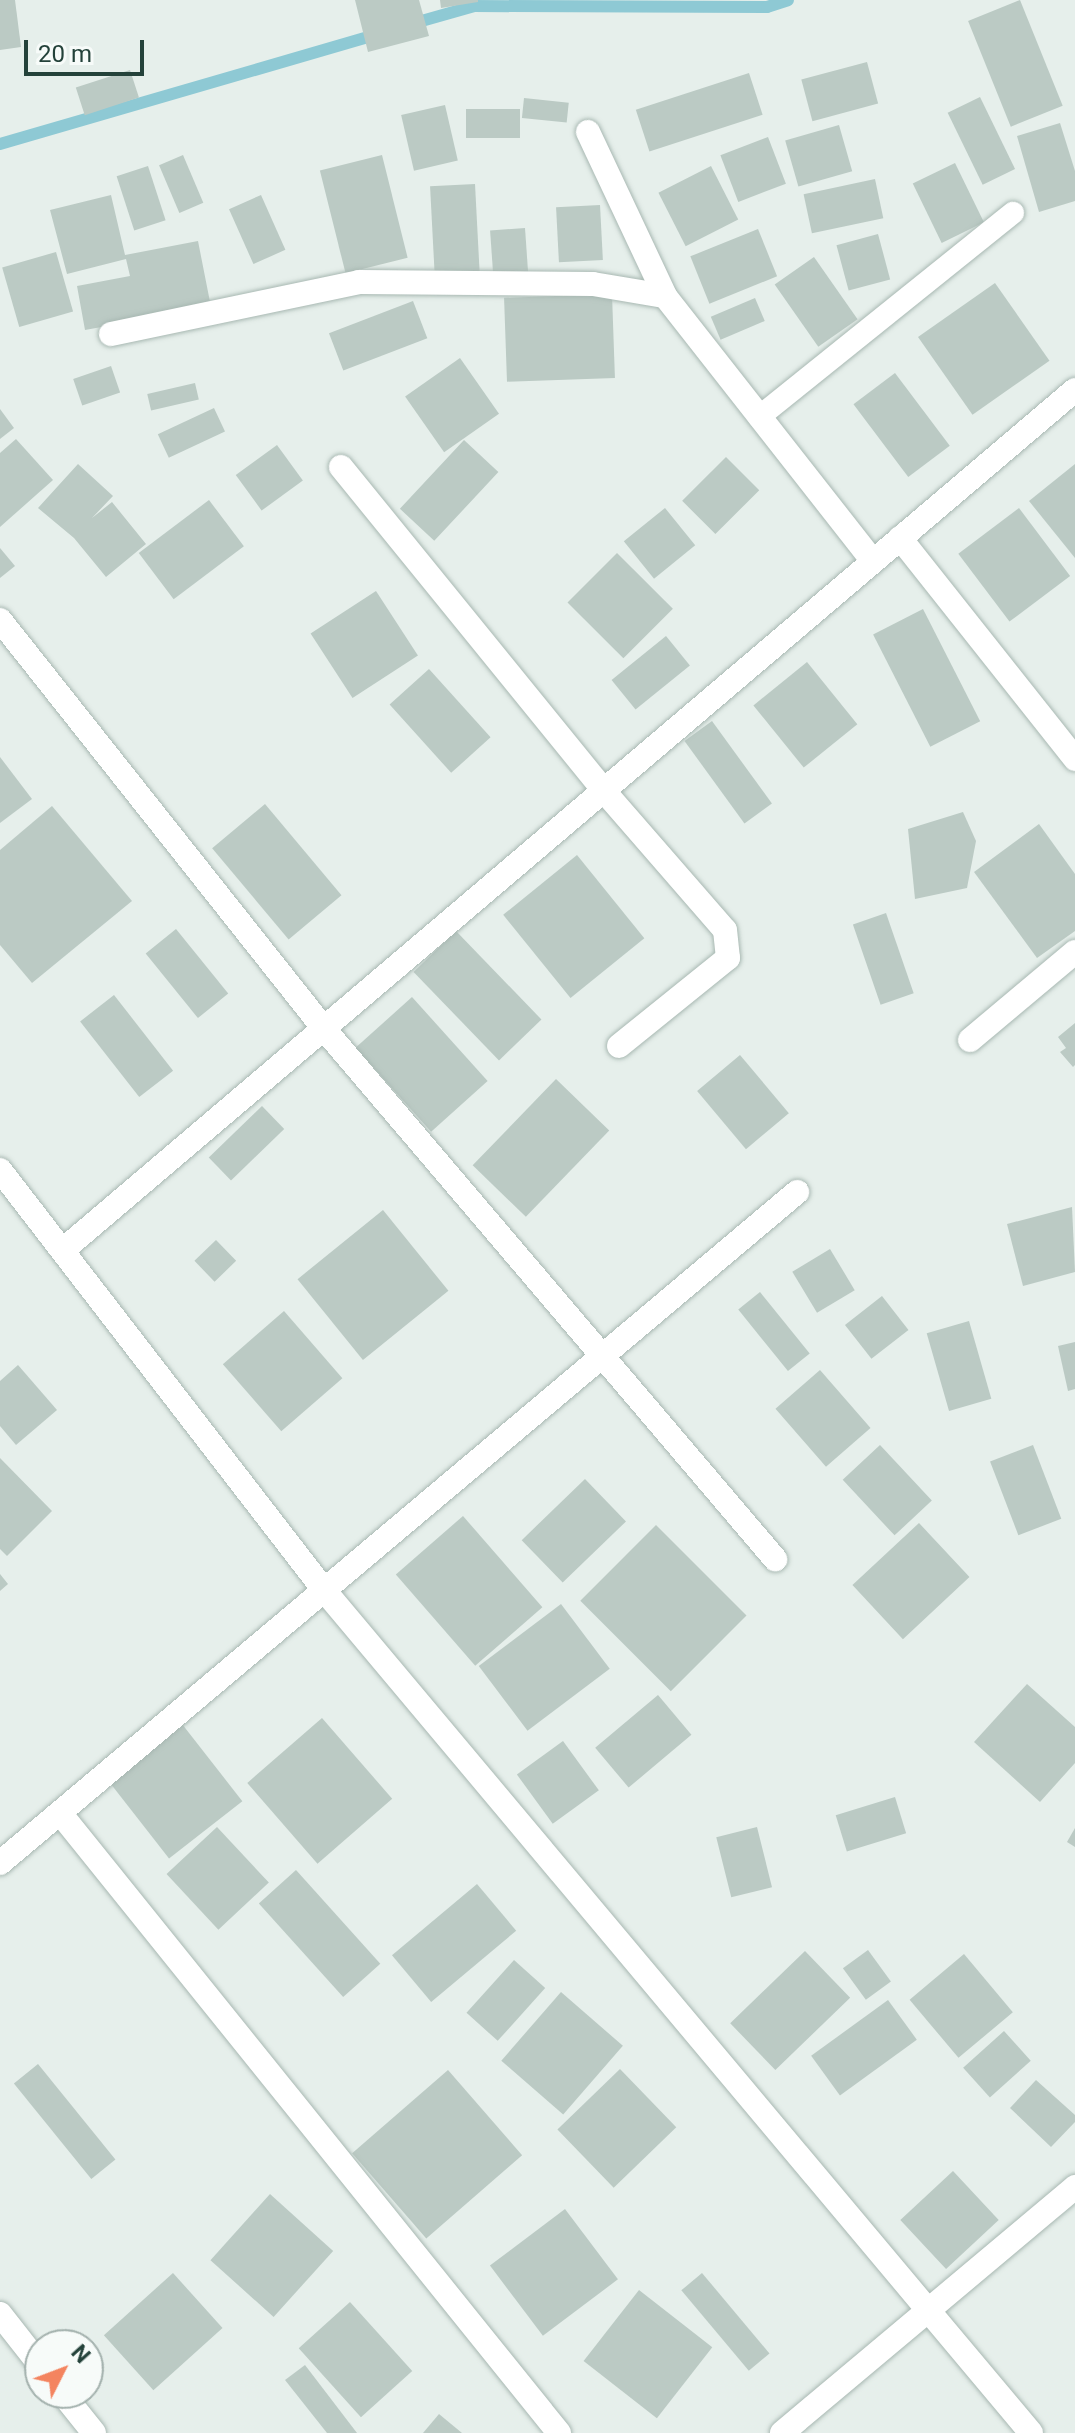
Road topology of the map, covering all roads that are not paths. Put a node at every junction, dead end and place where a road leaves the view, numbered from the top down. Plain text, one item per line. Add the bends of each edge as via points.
1 (588, 132) dead end
2 (1013, 213) dead end
3 (665, 296) junction
4 (111, 334) dead end
5 (1075, 390) edge
6 (759, 417) junction
7 (341, 467) dead end
8 (900, 538) junction
9 (873, 561) junction
10 (0, 620) edge
11 (1075, 759) edge
12 (604, 791) junction
13 (1075, 952) edge
14 (325, 1030) junction
15 (970, 1040) dead end
16 (619, 1046) dead end
17 (0, 1170) edge
18 (797, 1192) dead end
19 (63, 1250) junction
20 (602, 1356) junction
21 (775, 1559) dead end
22 (324, 1590) junction
23 (60, 1813) junction
24 (0, 1863) edge
25 (1075, 2187) edge
26 (928, 2310) junction
27 (0, 2314) edge
28 (24, 2345) edge
29 (75, 2409) edge
30 (94, 2433) edge
31 (559, 2433) edge
32 (782, 2433) edge
33 (1031, 2433) edge

1 - 3 street
2 - 6 lane
3 - 4 street via 593,284 359,282
3 - 6 street
5 - 8 street
6 - 9 street
7 - 12 street
8 - 9 street
8 - 11 street
9 - 12 street
10 - 14 street
12 - 14 street
12 - 16 street via 725,930 728,958
13 - 15 street
14 - 19 street
14 - 20 street
17 - 19 street
18 - 20 street
19 - 22 street
20 - 21 street
20 - 22 street
22 - 23 street
22 - 26 street
23 - 24 street
23 - 31 street
25 - 26 street
26 - 32 street
26 - 33 street
27 - 28 street
29 - 30 street

